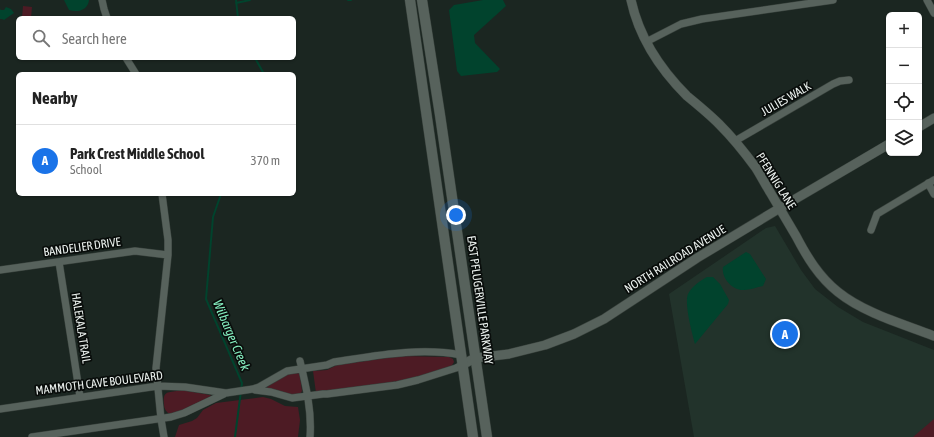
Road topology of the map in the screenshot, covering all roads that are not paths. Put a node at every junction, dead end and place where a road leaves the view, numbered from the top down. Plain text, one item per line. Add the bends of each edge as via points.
1 (102, 0) edge
2 (410, 0) edge
3 (422, 0) edge
4 (631, 0) edge
5 (833, 0) edge
6 (927, 0) edge
7 (934, 13) edge
8 (106, 16) edge
9 (646, 42) junction
10 (127, 60) edge
11 (135, 72) edge
12 (849, 80) dead end
13 (440, 115) junction
14 (427, 117) junction
15 (934, 118) edge
16 (922, 125) edge
17 (735, 141) junction
18 (886, 146) edge
19 (931, 182) edge
20 (934, 194) edge
21 (162, 196) edge
22 (780, 208) junction
23 (871, 230) dead end
24 (168, 255) junction
25 (59, 262) junction
26 (0, 270) edge
27 (933, 334) edge
28 (475, 358) junction
29 (462, 360) junction
30 (300, 361) dead end
31 (302, 369) junction
32 (158, 386) junction
33 (253, 389) junction
34 (226, 394) junction
35 (308, 396) junction
36 (80, 397) junction
37 (0, 409) edge
38 (161, 419) junction
39 (32, 437) edge
40 (164, 437) edge
41 (310, 437) edge
42 (473, 437) edge
43 (487, 437) edge

1 - 8 street
2 - 14 main road
3 - 13 main road, EAST PFLUGERVILLE PARKWAY
4 - 9 street, PFENNIG LANE
5 - 9 street via 702,19 681,24
6 - 7 street
9 - 17 street, PFENNIG LANE via 671,78
10 - 11 street
12 - 17 street, JULIES WALK via 833,84
13 - 14 street
13 - 28 main road, EAST PFLUGERVILLE PARKWAY
14 - 29 main road
15 - 16 street
17 - 22 street, PFENNIG LANE via 758,171
18 - 22 street, NORTH RAILROAD AVENUE
19 - 20 street
19 - 23 street via 876,214
21 - 24 street
22 - 27 street, PFENNIG LANE via 814,267 837,291 874,313
22 - 28 street, NORTH RAILROAD AVENUE via 604,318 574,334 509,354
24 - 25 street, BANDELIER DRIVE via 135,250
24 - 32 street via 156,360
25 - 26 street, BANDELIER DRIVE
25 - 36 street, HALEKALA TRAIL
28 - 29 street, MAMMOTH CAVE BOULEVARD
28 - 43 main road, EAST PFLUGERVILLE PARKWAY
29 - 31 street, MAMMOTH CAVE BOULEVARD via 450,354 405,353 334,362
29 - 35 street, MAMMOTH CAVE BOULEVARD via 456,368 397,385
29 - 42 main road
30 - 31 street
31 - 33 street, MAMMOTH CAVE BOULEVARD via 287,371
31 - 35 street
32 - 34 street, MAMMOTH CAVE BOULEVARD via 185,387
32 - 36 street, MAMMOTH CAVE BOULEVARD
32 - 38 street
33 - 34 street, MAMMOTH CAVE BOULEVARD
33 - 35 street, MAMMOTH CAVE BOULEVARD via 292,398
34 - 38 street, MAMMOTH CAVE BOULEVARD via 184,413
35 - 41 street
36 - 37 street, MAMMOTH CAVE BOULEVARD
38 - 39 street, MAMMOTH CAVE BOULEVARD
38 - 40 street

